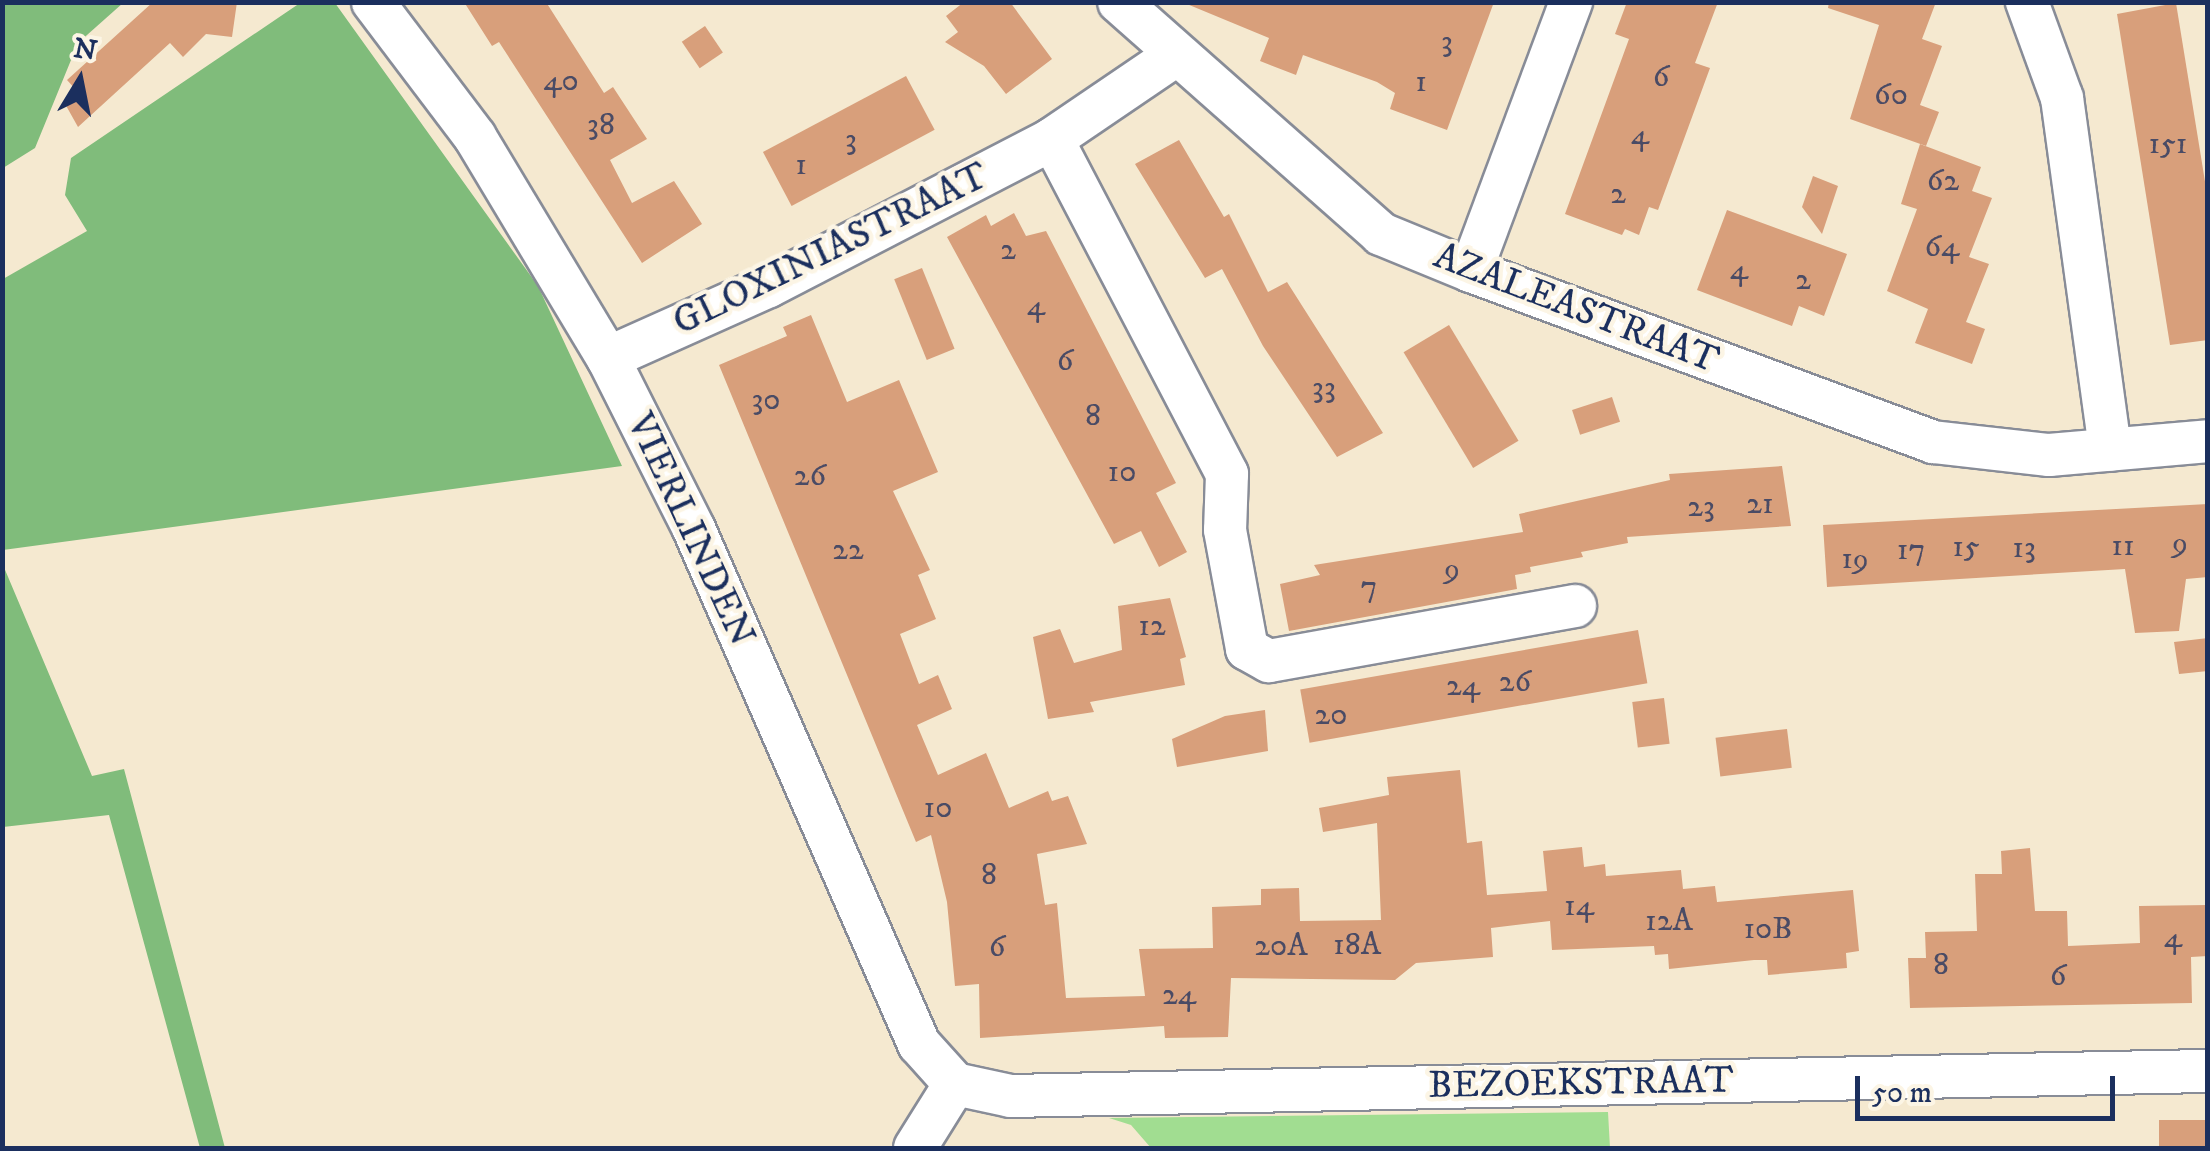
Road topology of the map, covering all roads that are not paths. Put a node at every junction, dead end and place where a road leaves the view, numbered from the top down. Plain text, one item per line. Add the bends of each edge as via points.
1 (373, 2) edge
2 (1120, 2) edge
3 (1571, 2) edge
4 (2026, 2) edge
5 (1174, 56) junction
6 (1052, 139) junction
7 (1471, 272) junction
8 (608, 358) junction
9 (2208, 441) edge
10 (2110, 450) junction
11 (1574, 606) dead end
12 (2208, 1070) edge
13 (955, 1084) junction
14 (915, 1148) edge

1 - 8 street, VIERLINDEN via 475,137
2 - 5 street, AZALEASTRAAT
3 - 7 street
4 - 10 street via 2062,98
5 - 6 street, GLOXINIASTRAAT
5 - 7 street, AZALEASTRAAT via 1381,234
6 - 8 street, GLOXINIASTRAAT via 769,286
6 - 11 street via 1227,474 1225,530 1247,649 1270,661
7 - 10 street, AZALEASTRAAT via 1933,442 2049,455
8 - 13 street, VIERLINDEN via 694,530 919,1044
9 - 10 street, AZALEASTRAAT
12 - 13 street, BEZOEKSTRAAT via 1011,1096
13 - 14 street

